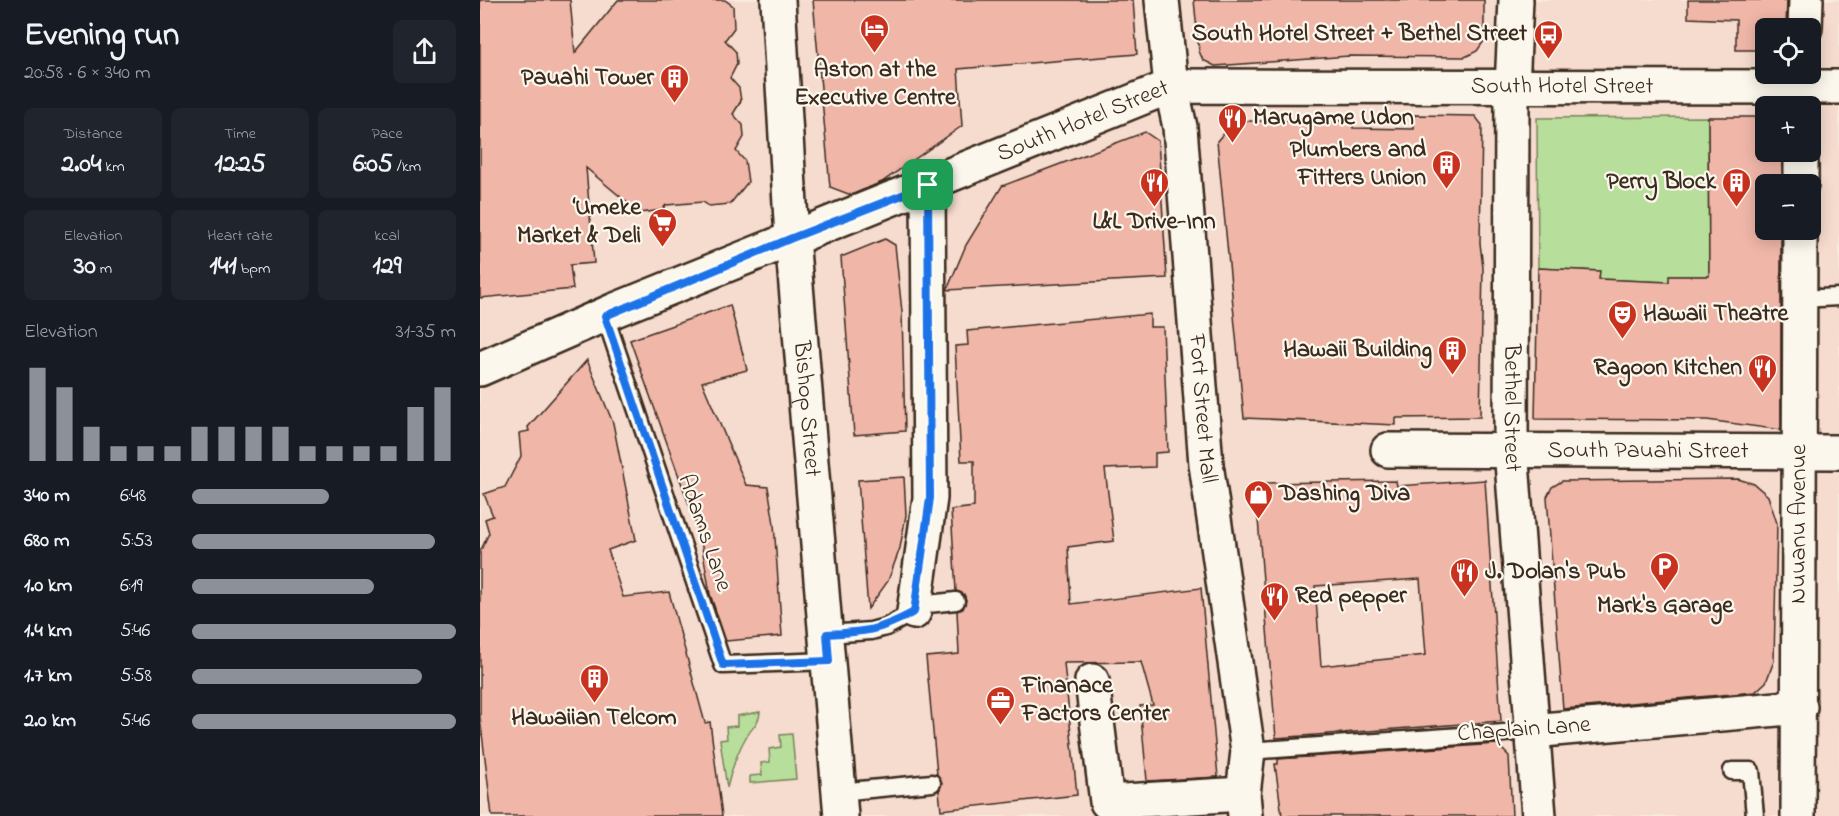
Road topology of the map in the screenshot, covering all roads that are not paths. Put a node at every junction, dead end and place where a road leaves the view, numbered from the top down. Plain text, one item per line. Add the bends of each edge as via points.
1 (778, 0) edge
2 (1162, 0) edge
3 (1516, 0) edge
4 (1806, 0) edge
5 (1805, 18) edge
6 (1171, 86) junction
7 (1839, 87) edge
8 (1512, 88) junction
9 (1801, 89) edge
10 (928, 185) junction
11 (792, 238) junction
12 (1800, 240) edge
13 (1839, 297) edge
14 (1800, 299) junction
15 (605, 316) junction
16 (480, 369) edge
17 (1511, 449) junction
18 (1388, 450) dead end
19 (1799, 452) junction
20 (1839, 452) edge
21 (956, 601) dead end
22 (914, 612) junction
23 (828, 648) junction
24 (1092, 681) dead end
25 (1800, 707) junction
26 (1532, 731) junction
27 (1248, 751) junction
28 (1732, 771) dead end
29 (932, 783) dead end
30 (840, 804) edge
31 (1244, 805) edge
32 (1539, 816) edge
33 (1755, 816) edge
34 (1798, 816) edge

1 - 11 street, Bishop Street
2 - 6 street, Fort Street Mall
3 - 8 street, Bethel Street
4 - 5 street
6 - 8 street, South Hotel Street
6 - 10 street, South Hotel Street
6 - 27 street, Fort Street Mall via 1180,127 1206,464
7 - 9 street, South Hotel Street
8 - 9 street, South Hotel Street
8 - 17 street, Bethel Street
10 - 11 street, South Hotel Street
10 - 22 street via 930,498
11 - 15 street, South Hotel Street
11 - 23 street, Bishop Street
12 - 14 street, Nuuanu Avenue
13 - 14 lane
14 - 19 street, Nuuanu Avenue
15 - 16 street, South Hotel Street
15 - 23 lane, Adams Lane via 723,665
17 - 18 street, South Pauahi Street
17 - 19 street, South Pauahi Street
17 - 26 street, Bethel Street
19 - 20 street, South Pauahi Street
19 - 25 street, Nuuanu Avenue
21 - 22 lane via 928,604
22 - 23 lane via 886,627
23 - 30 street, Bishop Street
24 - 31 street via 1107,802
25 - 26 street, Chaplain Lane
25 - 34 street, Nuuanu Avenue
26 - 27 lane, Chaplain Lane
26 - 32 street, Bethel Street
27 - 31 street, Fort Street Mall
28 - 33 lane via 1751,771
29 - 30 lane

